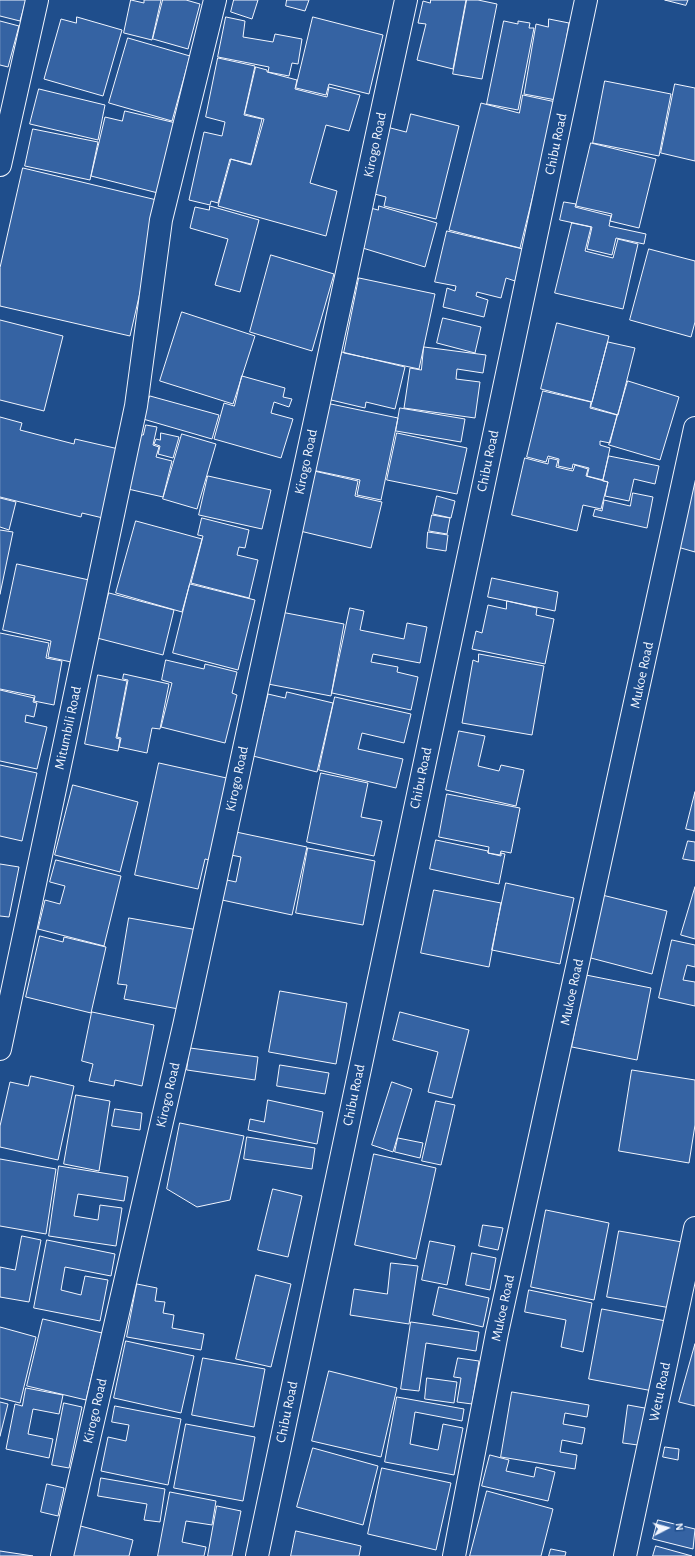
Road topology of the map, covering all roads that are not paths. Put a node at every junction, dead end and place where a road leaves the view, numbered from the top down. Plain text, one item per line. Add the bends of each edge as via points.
1 (37, 0) edge
2 (216, 0) edge
3 (406, 0) edge
4 (586, 0) edge
5 (0, 165) edge
6 (695, 428) edge
7 (0, 1049) edge
8 (695, 1228) edge
9 (62, 1556) edge
10 (257, 1556) edge
11 (454, 1556) edge
12 (625, 1556) edge

1 - 5 street
2 - 7 street, Mitumbili Road via 161,220 136,406
3 - 9 street, Kirogo Road via 184,1026
4 - 10 street, Chibu Road
6 - 11 street, Mukoe Road via 497,1333
8 - 12 street, Wetu Road

